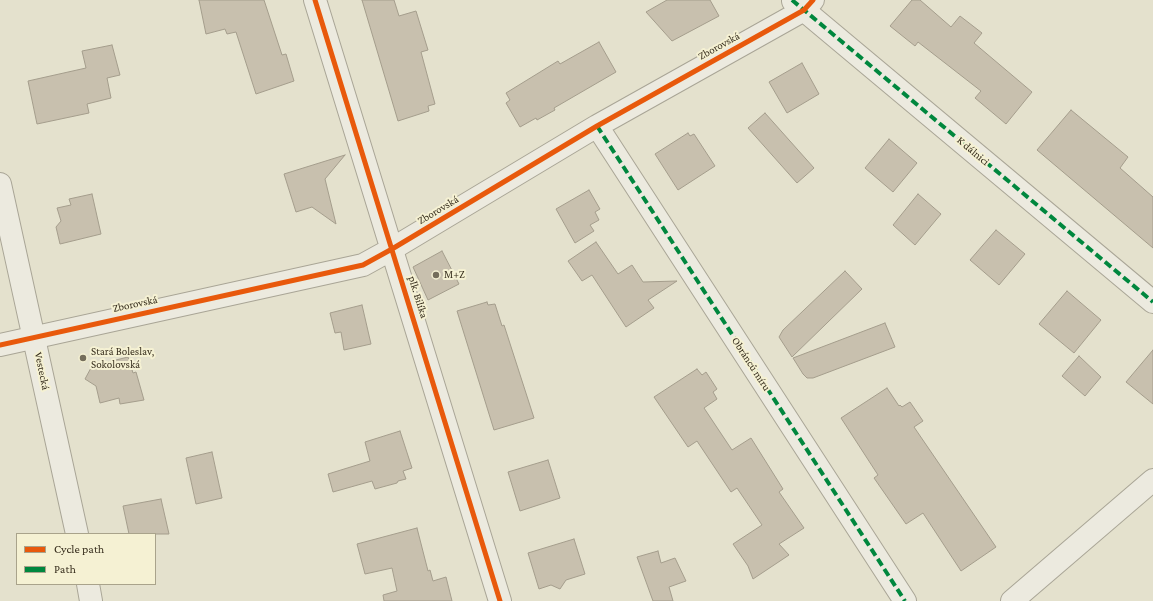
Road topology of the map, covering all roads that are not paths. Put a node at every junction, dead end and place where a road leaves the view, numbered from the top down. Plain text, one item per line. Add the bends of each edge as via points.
1 (315, 0) edge
2 (803, 3) edge
3 (597, 126) junction
4 (0, 184) edge
5 (392, 249) junction
6 (1153, 302) edge
7 (34, 337) junction
8 (0, 345) edge
9 (1153, 480) edge
10 (77, 533) edge
11 (88, 585) edge
12 (91, 601) edge
13 (500, 601) edge
14 (906, 601) edge
15 (1012, 601) edge

1 - 5 street, plk. Bilíka
2 - 3 street, Zborovská
2 - 6 street, K dálnici
3 - 5 street, Zborovská
3 - 14 street, Obránců míru
4 - 7 street, Vestecká
5 - 7 street, Zborovská via 363,265
5 - 13 street, plk. Bilíka
7 - 8 street, Zborovská
7 - 10 street, Vestecká
9 - 15 street
11 - 12 street

